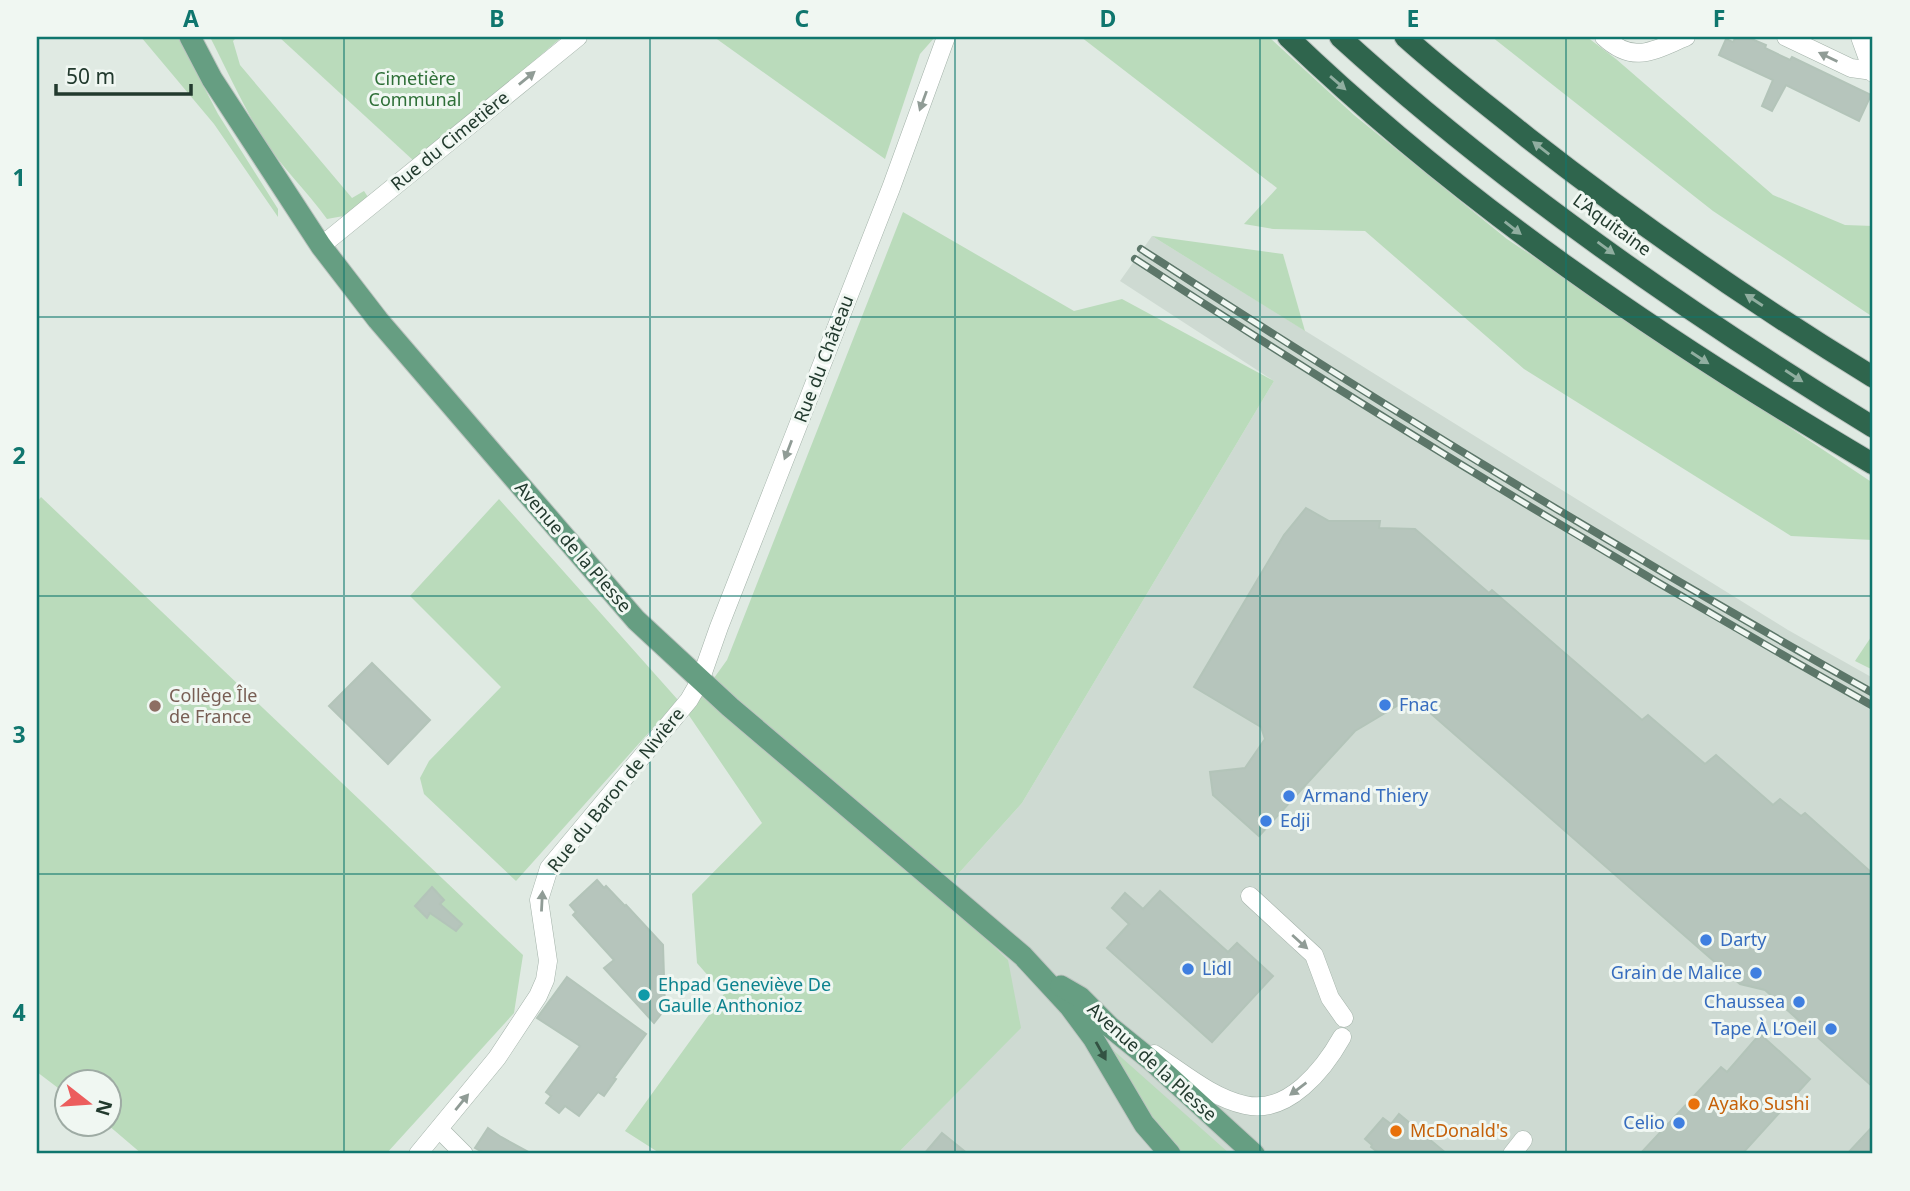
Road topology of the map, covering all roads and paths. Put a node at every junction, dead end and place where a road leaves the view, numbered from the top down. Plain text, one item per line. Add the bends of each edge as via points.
1 (190, 37) edge
2 (578, 37) edge
3 (946, 37) edge
4 (1288, 37) edge
5 (1340, 37) edge
6 (1604, 37) edge
7 (1685, 37) edge
8 (1786, 37) edge
9 (1860, 37) edge
10 (1410, 39) edge
11 (1873, 72) edge
12 (321, 246) junction
13 (1873, 377) edge
14 (1873, 428) edge
15 (1873, 464) edge
16 (700, 681) junction
17 (1250, 896) dead end
18 (1045, 978) junction
19 (1345, 1018) dead end
20 (1110, 1027) junction
21 (1342, 1037) dead end
22 (440, 1130) junction
23 (418, 1154) edge
24 (464, 1154) edge
25 (1170, 1154) edge
26 (1254, 1154) edge

1 - 12 main road, Avenue de la Plesse via 212,79
12 -> 2 street, Rue du Cimetière
3 -> 16 street, Rue du Château
4 -> 15 highway via 1388,127 1553,258 1755,394
5 -> 14 highway, L'Aquitaine via 1516,183 1660,288
6 - 7 street via 1616,47 1645,54
11 -> 8 street via 1851,68
9 - 11 street
13 -> 10 highway via 1595,190
12 - 16 main road, Avenue de la Plesse via 517,484 636,620
16 - 18 main road, Avenue de la Plesse
22 -> 16 street, Rue du Baron de Nivière via 497,1058 545,980 548,961 539,900 549,868
17 -> 19 street via 1314,955 1330,998
18 - 20 main road, Avenue de la Plesse via 1080,997
18 -> 25 main road, Avenue de la Plesse via 1093,1038 1144,1124
21 -> 20 street via 1318,1073 1298,1091 1274,1104 1247,1106 1220,1096
20 - 26 main road, Avenue de la Plesse
22 - 23 street, Rue du Baron de Nivière
22 - 24 street

